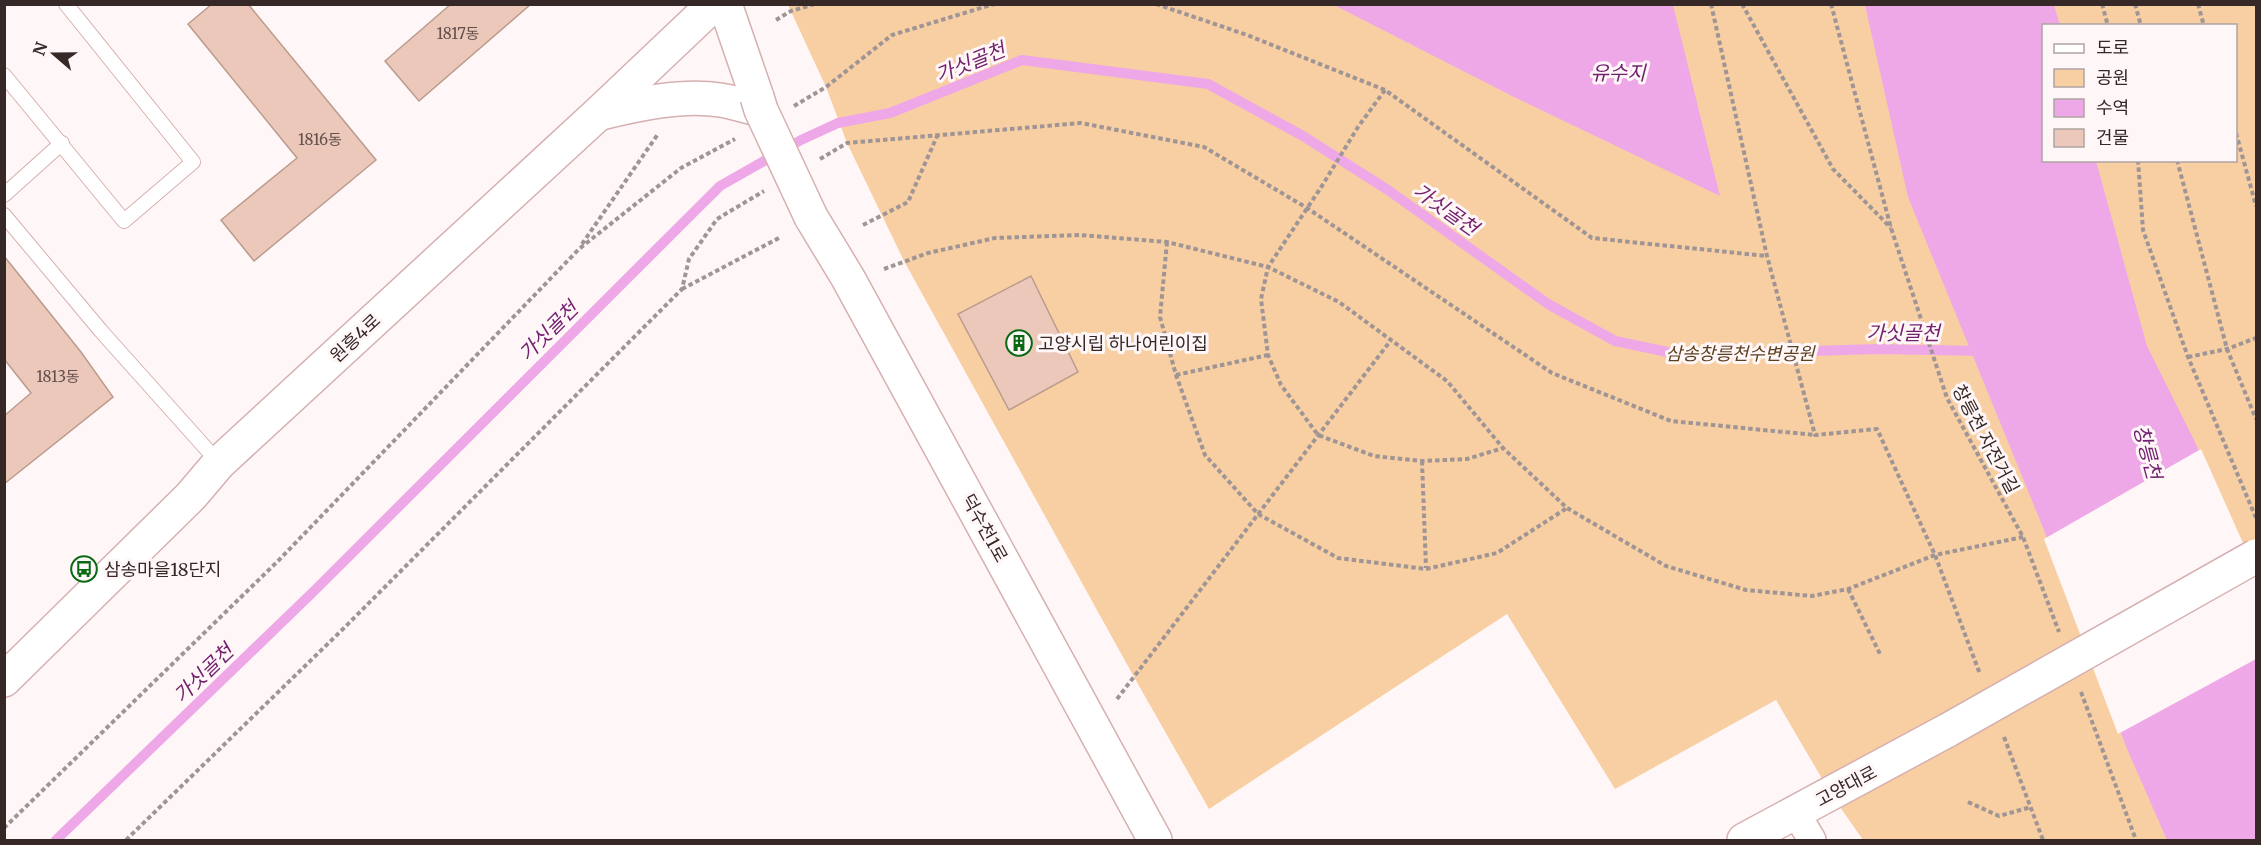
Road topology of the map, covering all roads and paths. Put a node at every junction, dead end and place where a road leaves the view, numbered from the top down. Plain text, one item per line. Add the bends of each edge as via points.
1 (66, 4) edge
2 (714, 4) edge
3 (725, 4) edge
4 (815, 4) edge
5 (994, 4) edge
6 (1156, 4) edge
7 (1712, 4) edge
8 (1742, 4) edge
9 (1832, 4) edge
10 (2102, 4) edge
11 (2135, 4) edge
12 (2198, 4) edge
13 (776, 20) dead end
14 (2107, 24) edge
15 (2140, 24) edge
16 (2203, 24) edge
17 (4, 75) edge
18 (1385, 90) junction
19 (769, 105) junction
20 (599, 113) junction
21 (662, 129) dead end
22 (938, 134) dead end
23 (737, 138) dead end
24 (2237, 141) edge
25 (62, 143) junction
26 (2138, 162) edge
27 (2178, 162) edge
28 (4, 195) edge
29 (2256, 206) edge
30 (4, 215) edge
31 (863, 225) dead end
32 (1891, 228) junction
33 (779, 238) dead end
34 (1167, 242) junction
35 (579, 249) junction
36 (1767, 256) junction
37 (1268, 267) junction
38 (884, 269) dead end
39 (682, 289) dead end
40 (2256, 338) edge
41 (1391, 340) junction
42 (2227, 349) junction
43 (1268, 355) junction
44 (2188, 357) junction
45 (1176, 375) junction
46 (2256, 419) edge
47 (1318, 435) junction
48 (1503, 448) junction
49 (1422, 461) junction
50 (219, 463) junction
51 (1567, 508) junction
52 (1258, 514) junction
53 (2256, 518) edge
54 (2024, 537) junction
55 (1935, 555) junction
56 (2256, 556) edge
57 (1426, 568) junction
58 (1848, 589) junction
59 (2061, 638) dead end
60 (1881, 656) dead end
61 (1981, 676) dead end
62 (4, 680) edge
63 (2078, 683) dead end
64 (1117, 699) dead end
65 (2002, 731) dead end
66 (1968, 802) dead end
67 (2031, 807) junction
68 (1804, 827) edge
69 (4, 828) edge
70 (1155, 840) edge
71 (1744, 840) edge
72 (2043, 840) edge
73 (2136, 840) edge

1 - 25 lane via 194,162 124,221
2 - 20 street, 원흥4로
3 - 19 street
4 - 13 path
5 - 19 path via 892,35 826,87
6 - 18 path
7 - 36 path
8 - 32 path via 1833,169
9 - 32 path, 창릉천 자전거길
10 - 14 path
11 - 15 path
12 - 16 path
17 - 25 lane
18 - 36 path via 1592,238
18 - 37 path
19 - 20 street via 719,100 640,103
19 - 70 street, 덕수천1로, bridge via 811,217
20 - 50 street, 원흥4로
21 - 35 path
22 - 31 path via 908,202
23 - 35 path via 681,168
24 - 29 path
25 - 28 lane
26 - 44 path via 2143,230
27 - 42 path
30 - 50 lane
32 - 54 path, 창릉천 자전거길 via 1947,398
33 - 39 path
34 - 37 path
34 - 38 path via 1080,235 995,238 928,253
34 - 45 path via 1160,317
35 - 69 path via 278,561
36 - 55 path via 1815,435 1877,429
37 - 41 path via 1339,302
37 - 43 path via 1261,299
40 - 42 path
41 - 47 path
41 - 48 path via 1447,381
42 - 44 path
42 - 46 path
43 - 45 path
43 - 47 path via 1281,385
44 - 53 path
45 - 52 path via 1205,454
47 - 49 path via 1374,456
47 - 52 path
48 - 49 path via 1467,459
48 - 51 path
49 - 57 path
50 - 62 street, 원흥4로 via 191,496
51 - 57 path via 1497,553
51 - 58 path via 1666,566 1746,590 1812,596
52 - 57 path via 1338,558
52 - 64 path
54 - 55 path
54 - 59 path, 창릉천 자전거길
55 - 58 path
55 - 61 path
56 - 68 street, 고양대로, bridge via 1948,730
58 - 60 path
63 - 73 path
65 - 67 path
66 - 67 path via 1999,816
67 - 72 path
68 - 71 street, 고양대로

